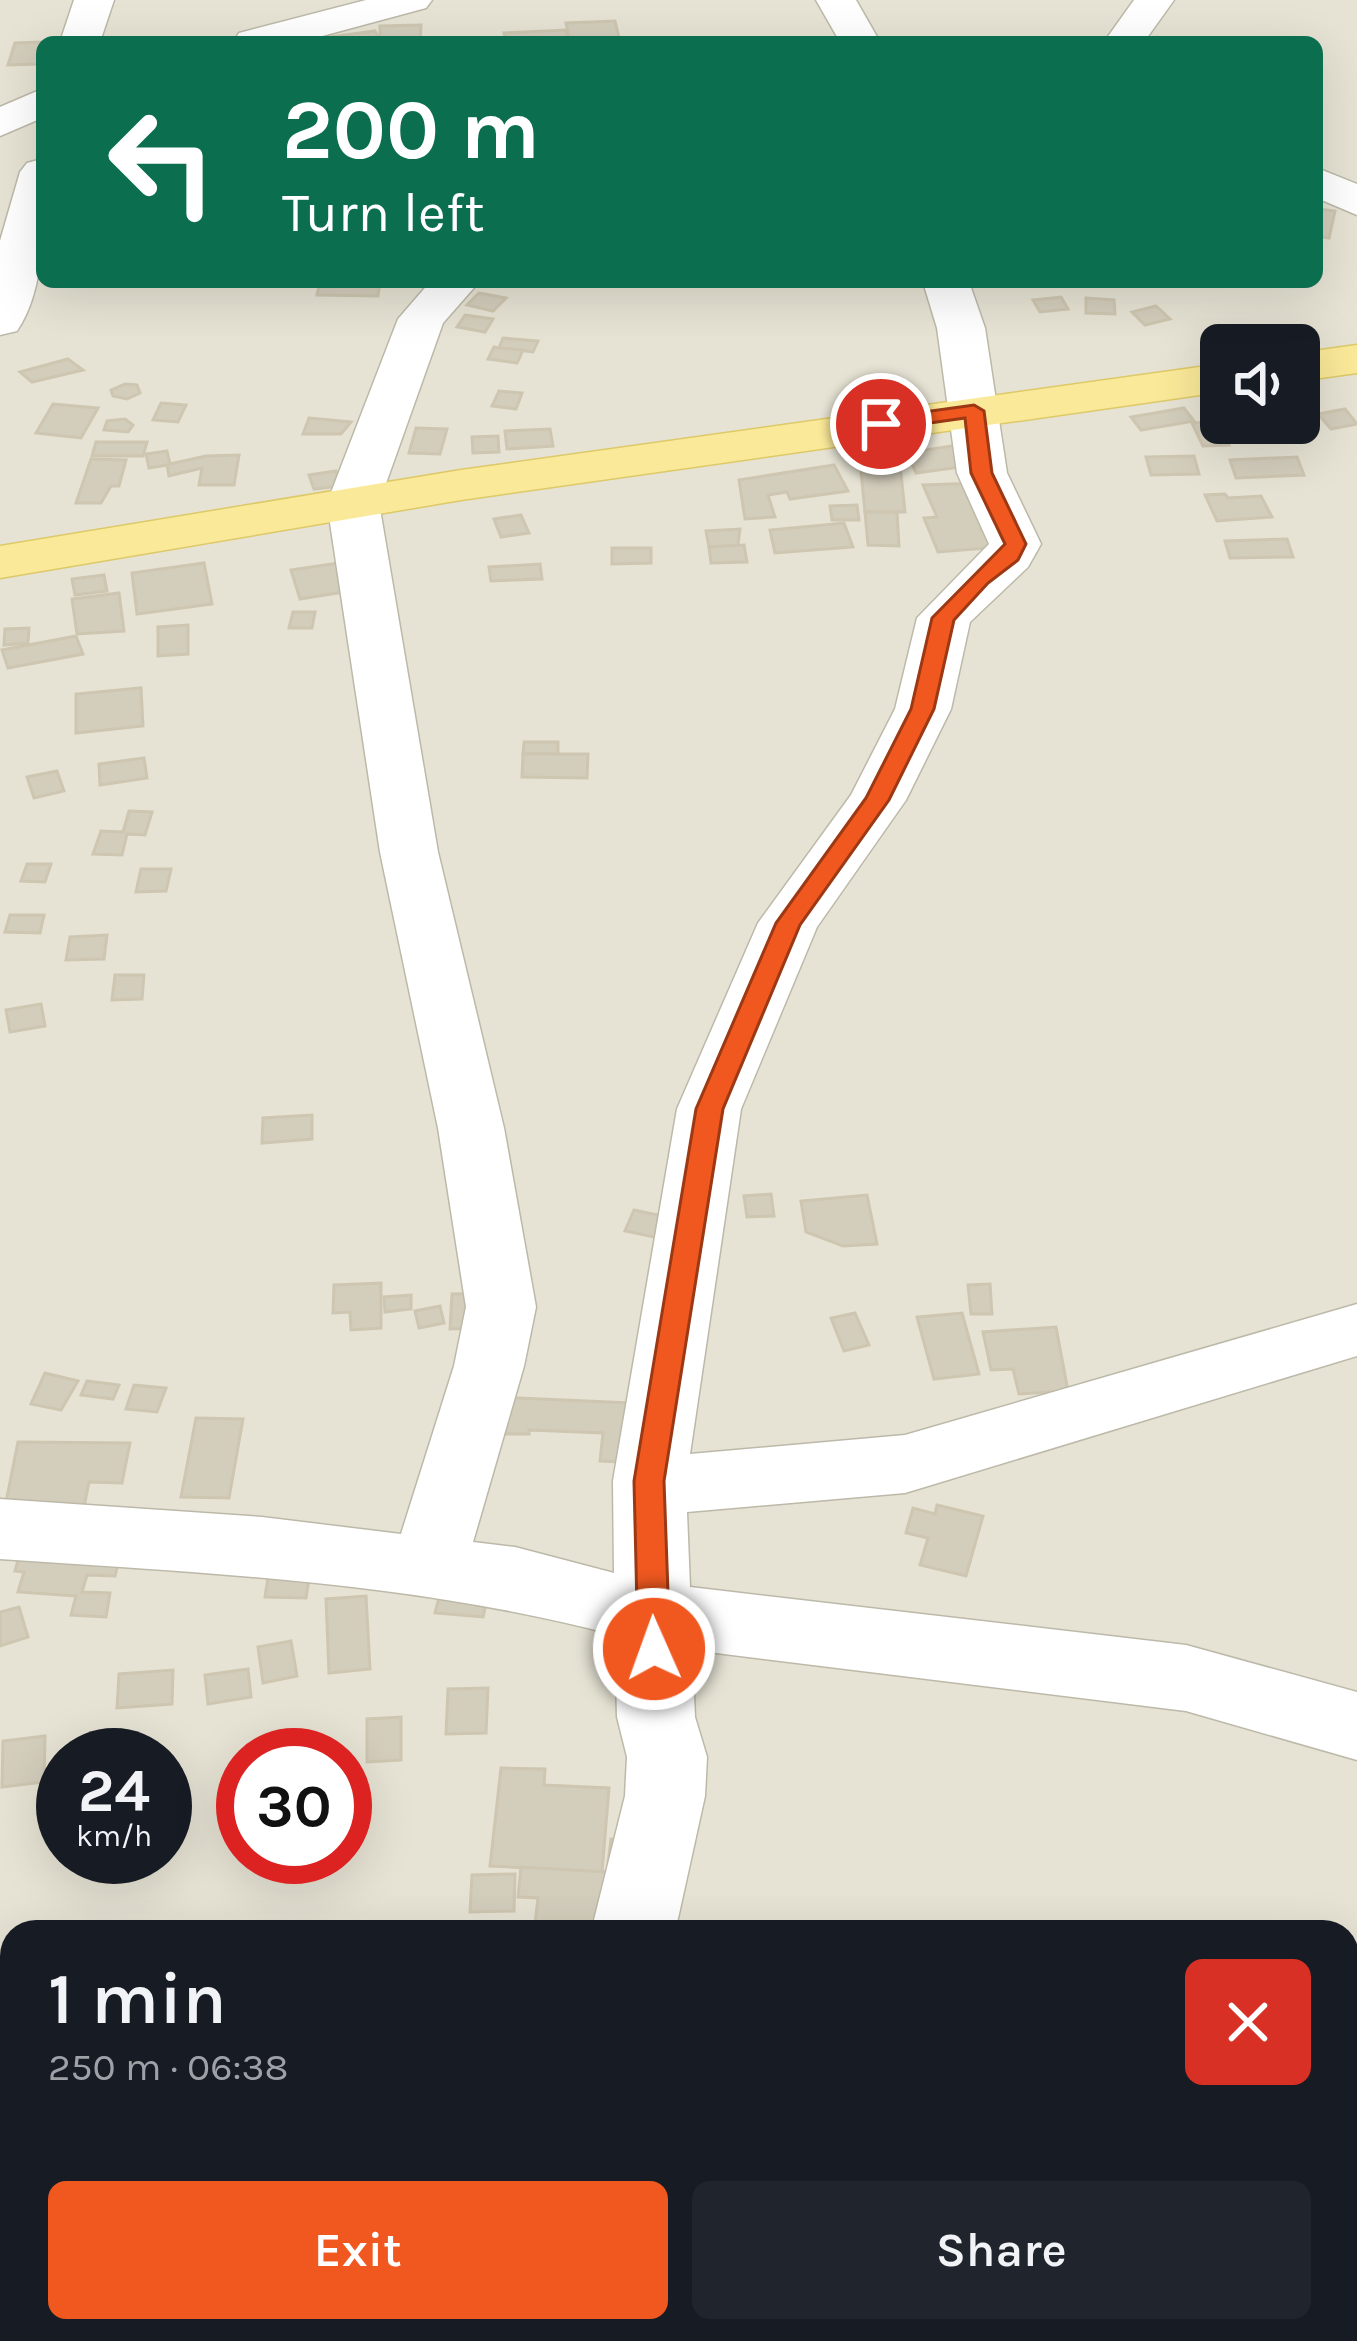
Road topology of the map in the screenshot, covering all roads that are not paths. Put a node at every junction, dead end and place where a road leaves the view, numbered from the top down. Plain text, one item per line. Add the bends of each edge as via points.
1 (94, 0) edge
2 (412, 0) edge
3 (836, 0) edge
4 (1154, 0) edge
5 (82, 36) edge
6 (276, 36) edge
7 (857, 36) edge
8 (1128, 36) edge
9 (36, 105) edge
10 (0, 124) edge
11 (1323, 184) edge
12 (1357, 202) edge
13 (34, 233) edge
14 (450, 288) edge
15 (948, 288) edge
16 (0, 321) edge
17 (1357, 359) edge
18 (1320, 364) edge
19 (1200, 381) edge
20 (974, 411) junction
21 (352, 503) junction
22 (0, 562) edge
23 (1357, 1330) edge
24 (649, 1481) junction
25 (0, 1528) edge
26 (428, 1568) junction
27 (653, 1614) junction
28 (1357, 1726) edge
29 (636, 1920) edge

1 - 5 street
2 - 6 street
3 - 7 street
4 - 8 street
9 - 10 street
11 - 12 street
13 - 16 street
14 - 21 street via 422,319
15 - 20 street
17 - 18 main road
19 - 20 main road
20 - 21 main road
20 - 24 street via 982,473 1016,544 944,618 923,709 877,800 788,923 710,1109
21 - 22 main road
21 - 26 street via 409,852 472,1128 501,1306
23 - 24 street via 905,1464 708,1484
24 - 27 street
25 - 26 street
26 - 27 street via 515,1579
27 - 28 street via 1186,1678
27 - 29 street via 665,1796

